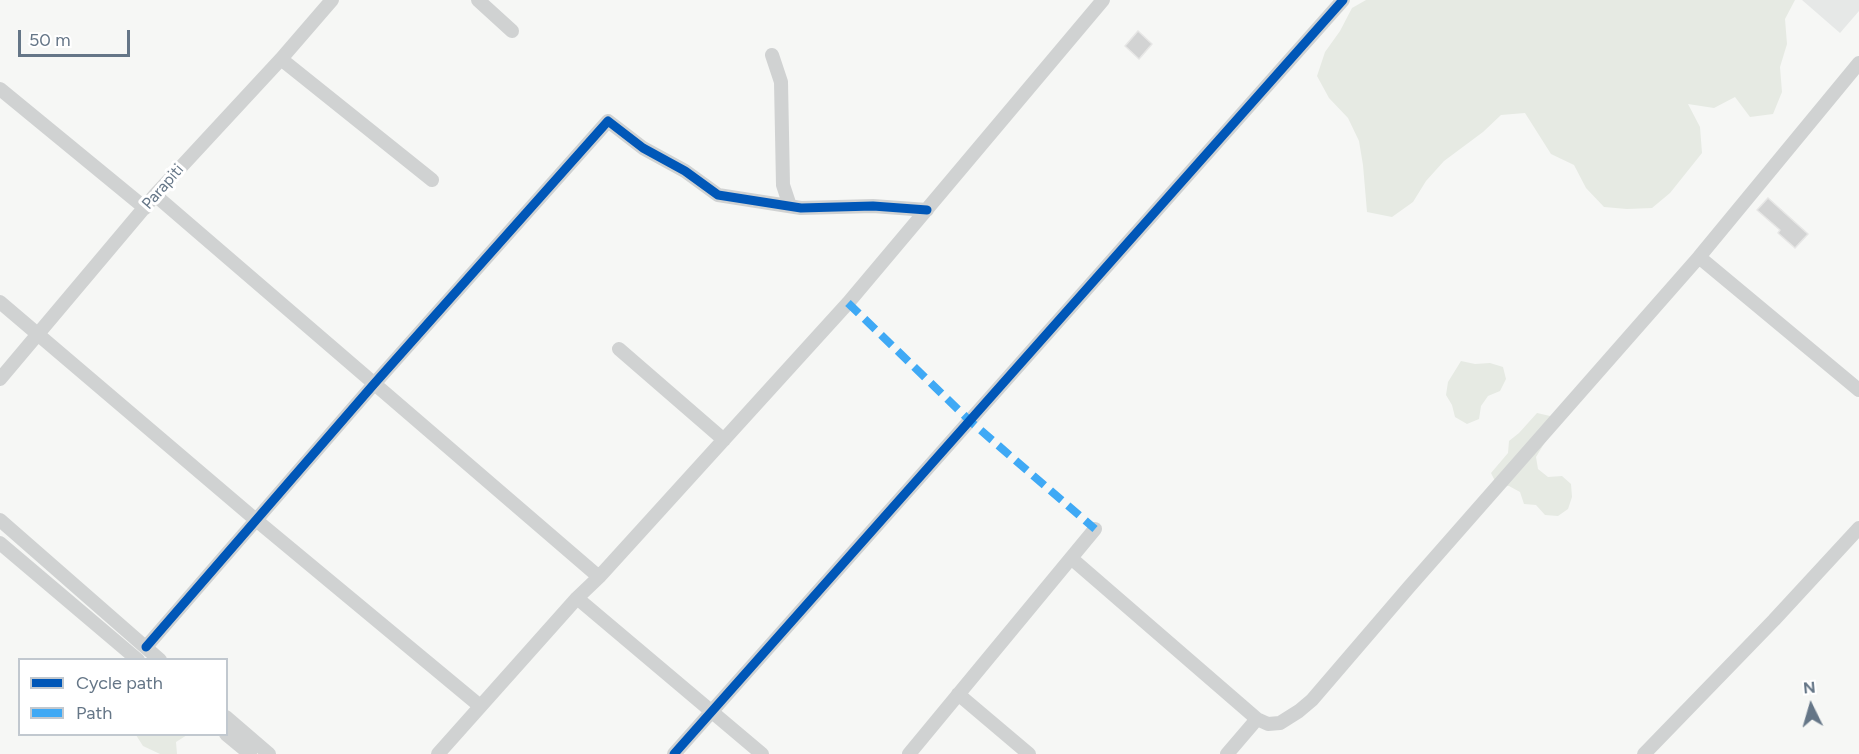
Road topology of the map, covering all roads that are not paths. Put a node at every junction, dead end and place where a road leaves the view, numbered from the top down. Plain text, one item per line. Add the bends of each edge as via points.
1 (332, 0) edge
2 (478, 0) edge
3 (1103, 0) edge
4 (1343, 0) edge
5 (512, 31) dead end
6 (772, 55) dead end
7 (280, 59) junction
8 (1859, 63) edge
9 (0, 89) edge
10 (432, 180) dead end
11 (155, 195) junction
12 (790, 206) junction
13 (145, 208) junction
14 (927, 210) junction
15 (1699, 257) junction
16 (0, 302) edge
17 (38, 335) junction
18 (619, 349) dead end
19 (0, 379) edge
20 (374, 384) junction
21 (1859, 390) edge
22 (724, 440) junction
23 (0, 520) edge
24 (256, 520) junction
25 (1859, 528) edge
26 (1095, 529) dead end
27 (0, 543) edge
28 (1071, 558) junction
29 (600, 576) junction
30 (577, 598) junction
31 (142, 653) edge
32 (958, 694) junction
33 (480, 706) junction
34 (712, 711) junction
35 (228, 719) edge
36 (1257, 719) junction
37 (228, 736) edge
38 (250, 754) edge
39 (269, 754) edge
40 (438, 754) edge
41 (674, 754) edge
42 (762, 754) edge
43 (909, 754) edge
44 (1029, 754) edge
45 (1227, 754) edge
46 (1644, 754) edge

1 - 7 street, Parapiti
2 - 5 street
3 - 14 street
4 - 34 street
6 - 12 street via 781,82 783,185
7 - 10 street
7 - 11 street, Parapiti
8 - 15 street
9 - 13 street
11 - 13 street, Parapiti
11 - 20 street
12 - 14 street
12 - 20 street via 718,195 643,148 608,120
13 - 17 street, Parapiti
14 - 22 street
15 - 21 street
15 - 36 street via 1312,700 1280,723 1268,724
16 - 17 street
17 - 19 street, Parapiti
17 - 24 street
18 - 22 street
20 - 24 street
20 - 29 street
22 - 29 street
23 - 31 street
24 - 31 street
24 - 33 street
25 - 46 street
26 - 28 street
27 - 31 street
28 - 32 street
28 - 36 street
29 - 30 street
30 - 33 street
30 - 34 street
32 - 43 street
32 - 44 street
33 - 40 street
34 - 41 street
34 - 42 street
35 - 39 street
36 - 45 street
37 - 38 street

